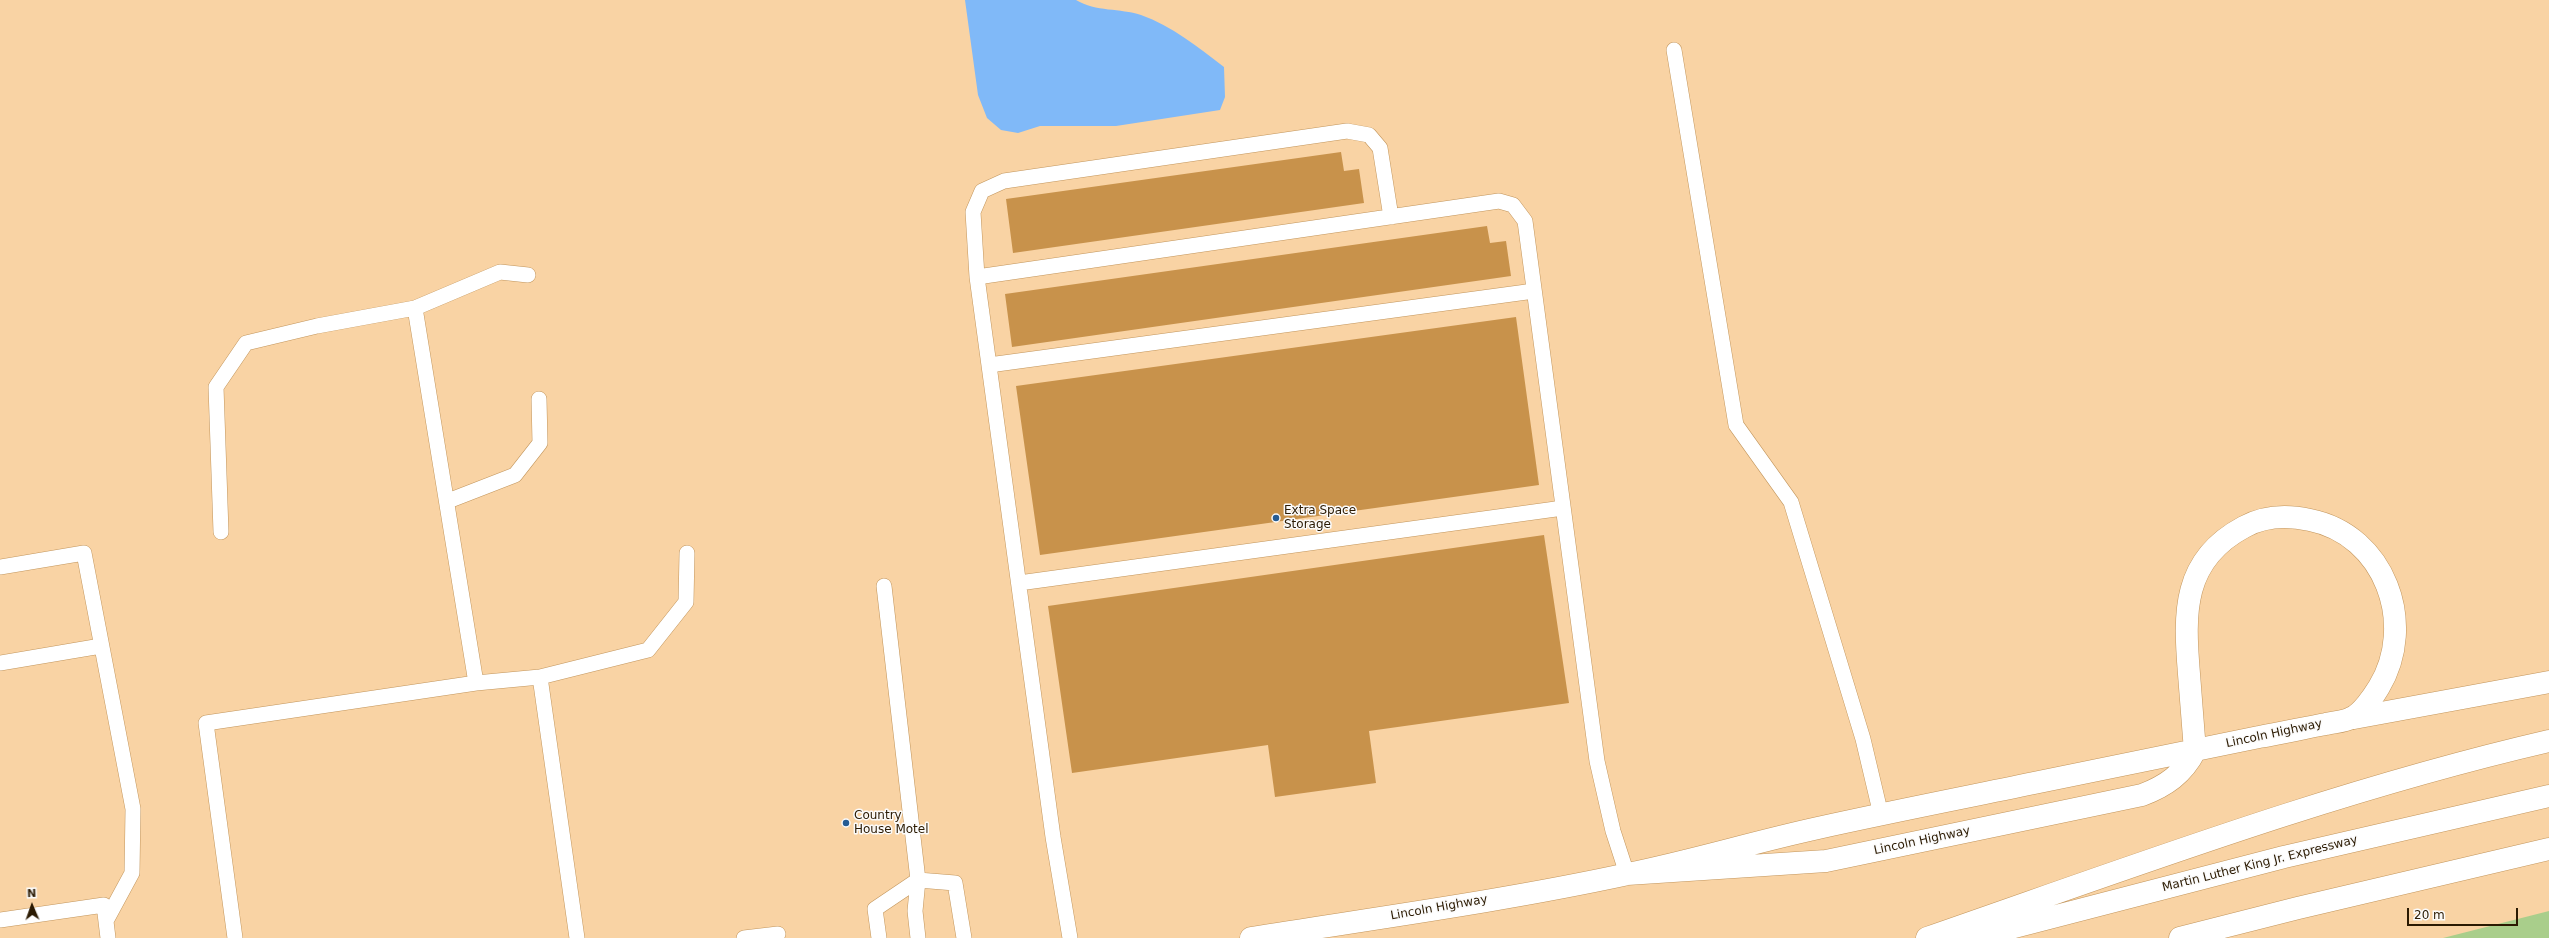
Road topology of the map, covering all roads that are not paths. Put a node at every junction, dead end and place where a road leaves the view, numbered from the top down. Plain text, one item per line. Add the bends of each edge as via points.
1 (1674, 50) dead end
2 (1391, 217) junction
3 (528, 275) dead end
4 (977, 277) junction
5 (1534, 291) junction
6 (415, 308) junction
7 (989, 365) junction
8 (539, 399) dead end
9 (448, 501) junction
10 (1563, 508) junction
11 (221, 532) dead end
12 (688, 553) dead end
13 (0, 566) edge
14 (1019, 583) junction
15 (884, 586) dead end
16 (101, 646) junction
17 (0, 663) edge
18 (540, 676) junction
19 (2549, 682) edge
20 (476, 683) junction
21 (2354, 718) junction
22 (2549, 741) edge
23 (2195, 750) junction
24 (2549, 796) edge
25 (1881, 815) junction
26 (2549, 849) edge
27 (1627, 874) junction
28 (918, 880) junction
29 (0, 920) edge
30 (106, 921) junction
31 (778, 934) dead end
32 (108, 938) edge
33 (235, 938) edge
34 (576, 938) edge
35 (744, 938) edge
36 (879, 938) edge
37 (918, 938) edge
38 (964, 938) edge
39 (1070, 938) edge
40 (1251, 938) edge
41 (1927, 938) edge
42 (1972, 938) edge
43 (2180, 938) edge

1 - 25 lane via 1736,425 1791,502 1863,739
2 - 4 lane
2 - 4 lane via 1380,148 1370,135 1347,131 1004,181 982,191 973,212
2 - 5 lane via 1499,201 1513,205 1524,221
3 - 6 lane via 500,272
4 - 7 lane
5 - 7 lane
5 - 10 lane
6 - 9 lane
6 - 11 lane via 317,326 246,343 216,387
7 - 14 lane
8 - 9 lane via 540,443 515,475
9 - 20 lane
10 - 14 lane
10 - 27 lane via 1597,761 1613,831
12 - 18 lane via 686,602 648,650
13 - 16 lane via 84,553
14 - 39 lane
15 - 28 lane
16 - 17 lane
16 - 30 lane via 132,809 132,873
18 - 20 lane
18 - 34 lane
19 - 21 main road, Lincoln Highway
20 - 33 lane via 206,723
21 - 23 main road, Lincoln Highway
21 - 23 main road via 2376,692 2389,669 2395,641 2395,614 2390,590 2379,567 2363,548 2342,532 2318,521 2295,517 2272,518 2250,524 2226,537 2207,555 2194,579 2187,608 2186,639
22 - 41 main road via 2484,756 2343,797
23 - 25 main road, Lincoln Highway
23 - 27 main road, Lincoln Highway via 2188,764 2176,777 2142,796 1826,861
24 - 42 main road, Martin Luther King Jr. Expressway via 2284,857
25 - 27 main road, Lincoln Highway
26 - 43 main road
27 - 40 main road, Lincoln Highway via 1430,910
28 - 36 lane via 875,909
28 - 37 lane via 915,911
28 - 38 lane via 955,882
29 - 30 lane via 104,905
30 - 32 lane
31 - 35 lane

